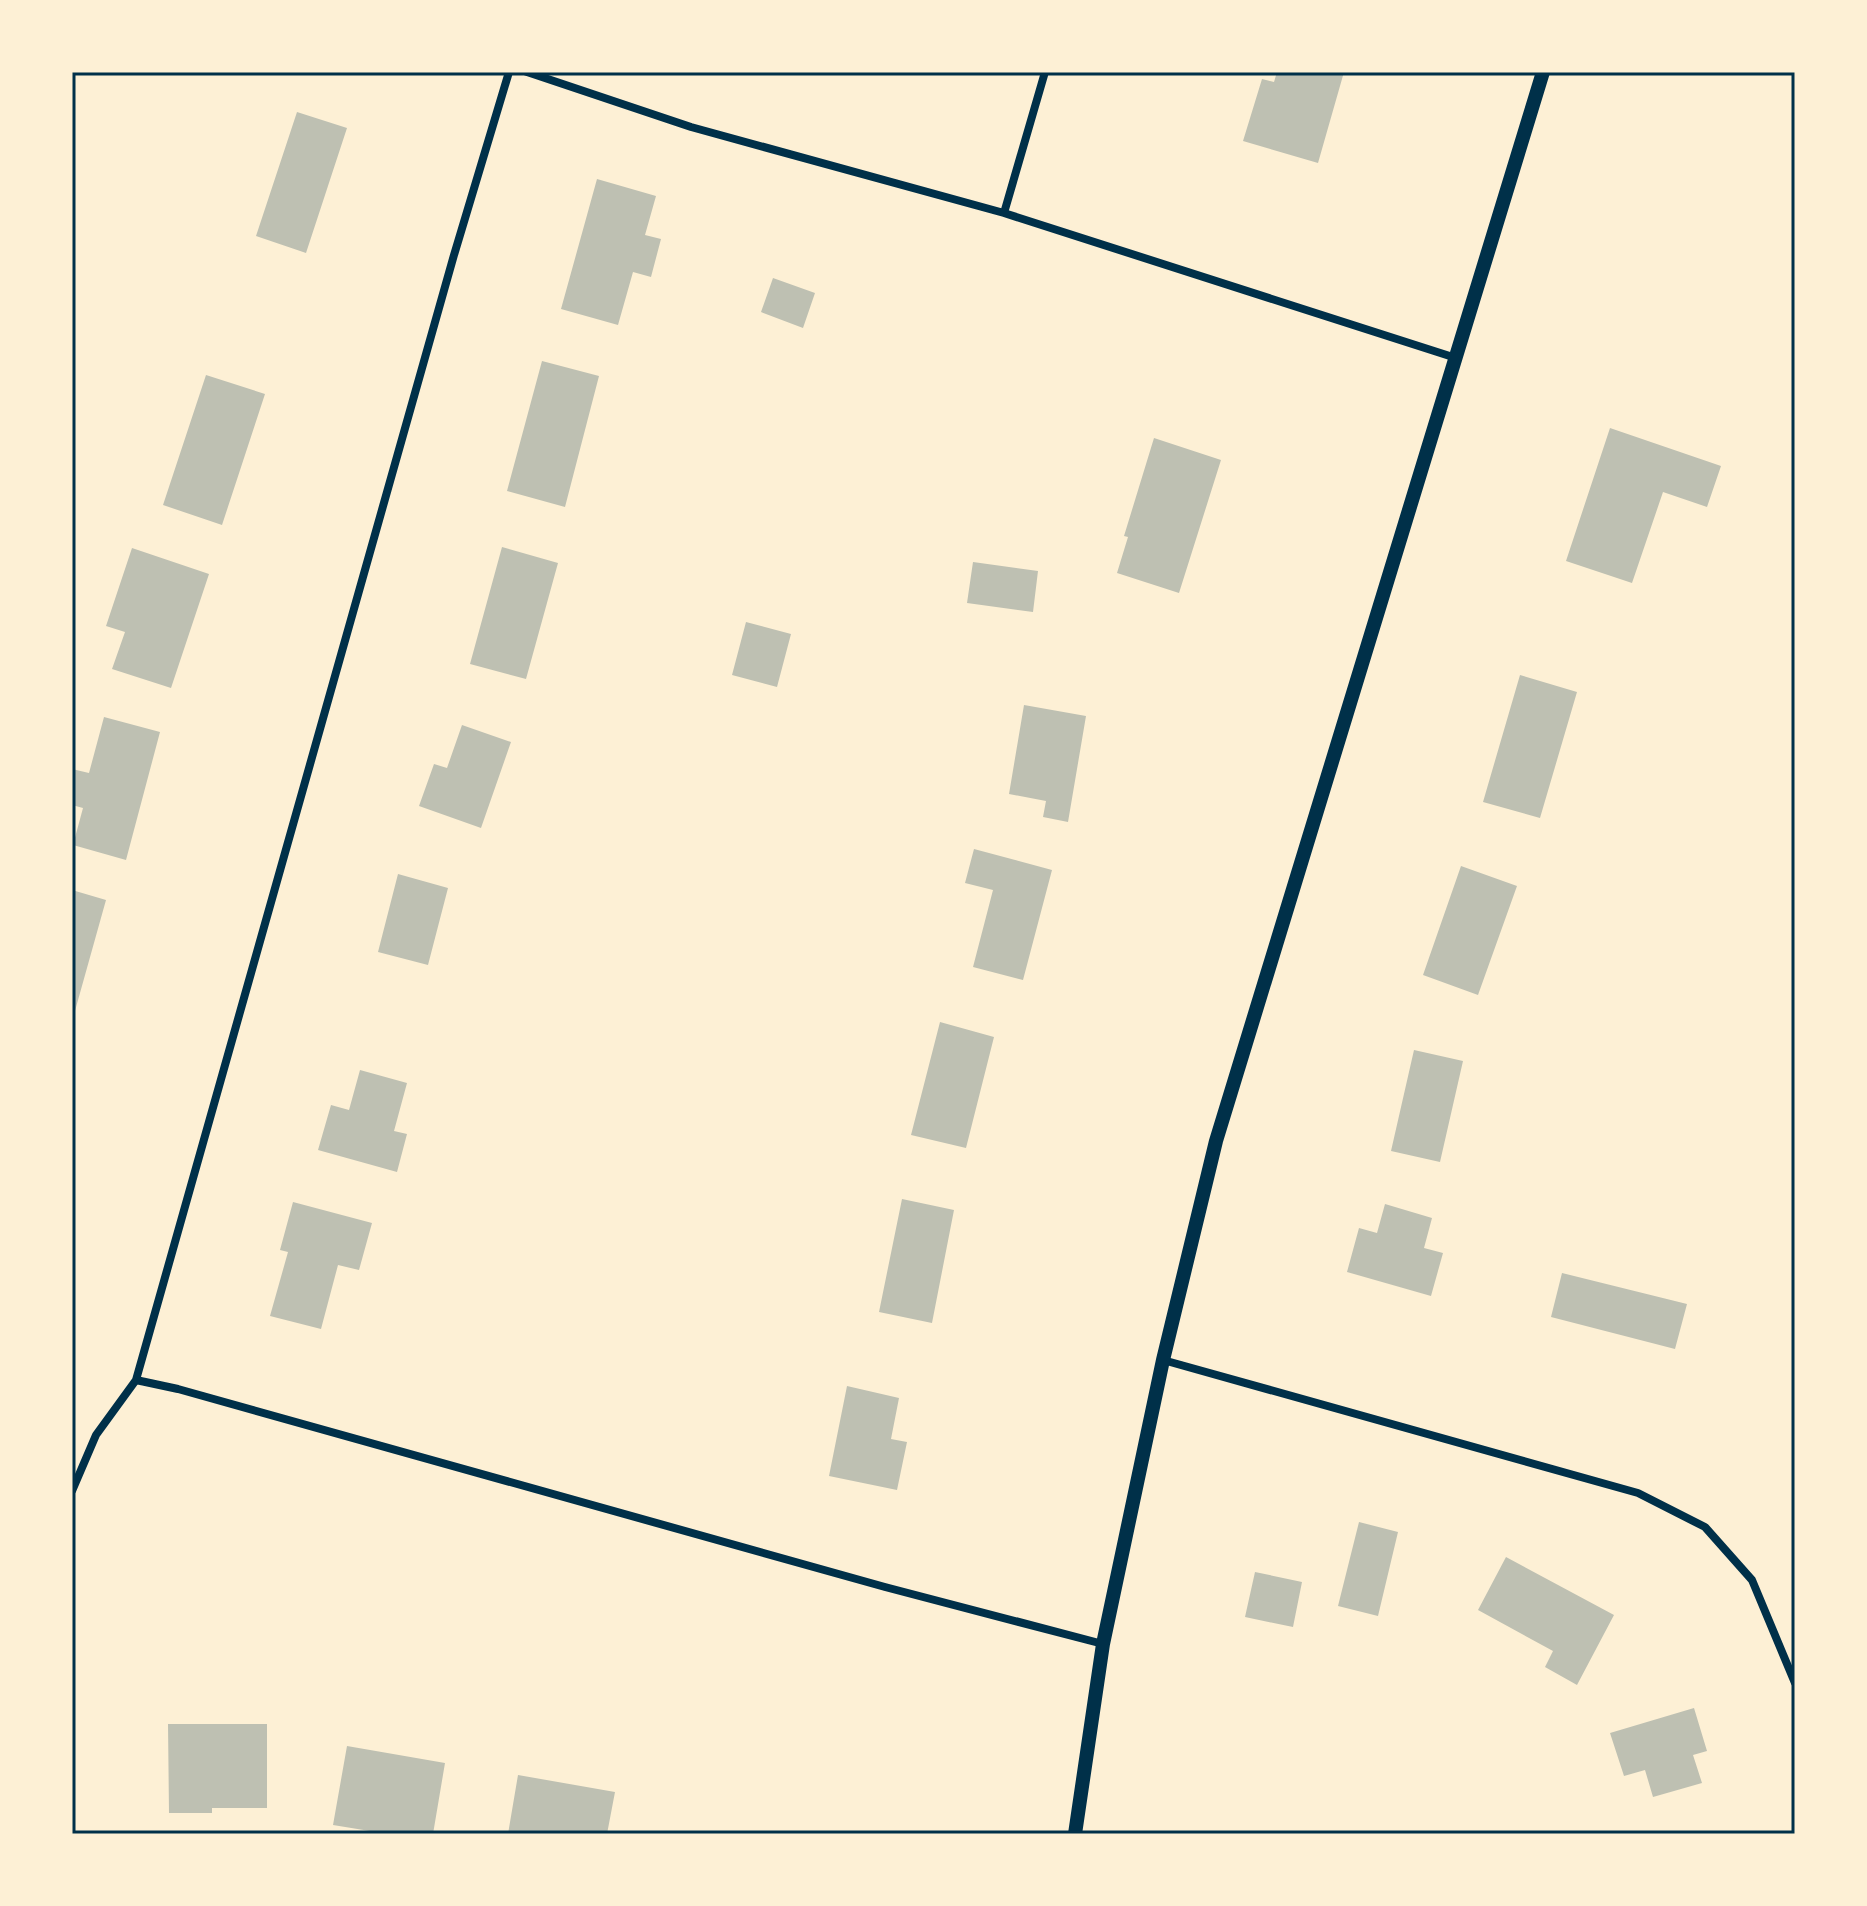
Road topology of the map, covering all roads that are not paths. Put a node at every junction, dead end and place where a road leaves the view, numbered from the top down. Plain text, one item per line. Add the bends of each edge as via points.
1 (509, 72) edge
2 (527, 72) edge
3 (1045, 72) edge
4 (1543, 72) edge
5 (1004, 213) junction
6 (1457, 358) junction
7 (1163, 1360) junction
8 (136, 1380) junction
9 (72, 1491) edge
10 (1103, 1644) junction
11 (1795, 1683) edge
12 (1075, 1834) edge

1 - 8 street
2 - 5 street via 691,127
3 - 5 street
4 - 6 street
5 - 6 street
6 - 7 street via 1216,1141
7 - 10 street
7 - 11 street via 1638,1493 1705,1527 1752,1580
8 - 9 street via 96,1435
8 - 10 street
10 - 12 street

